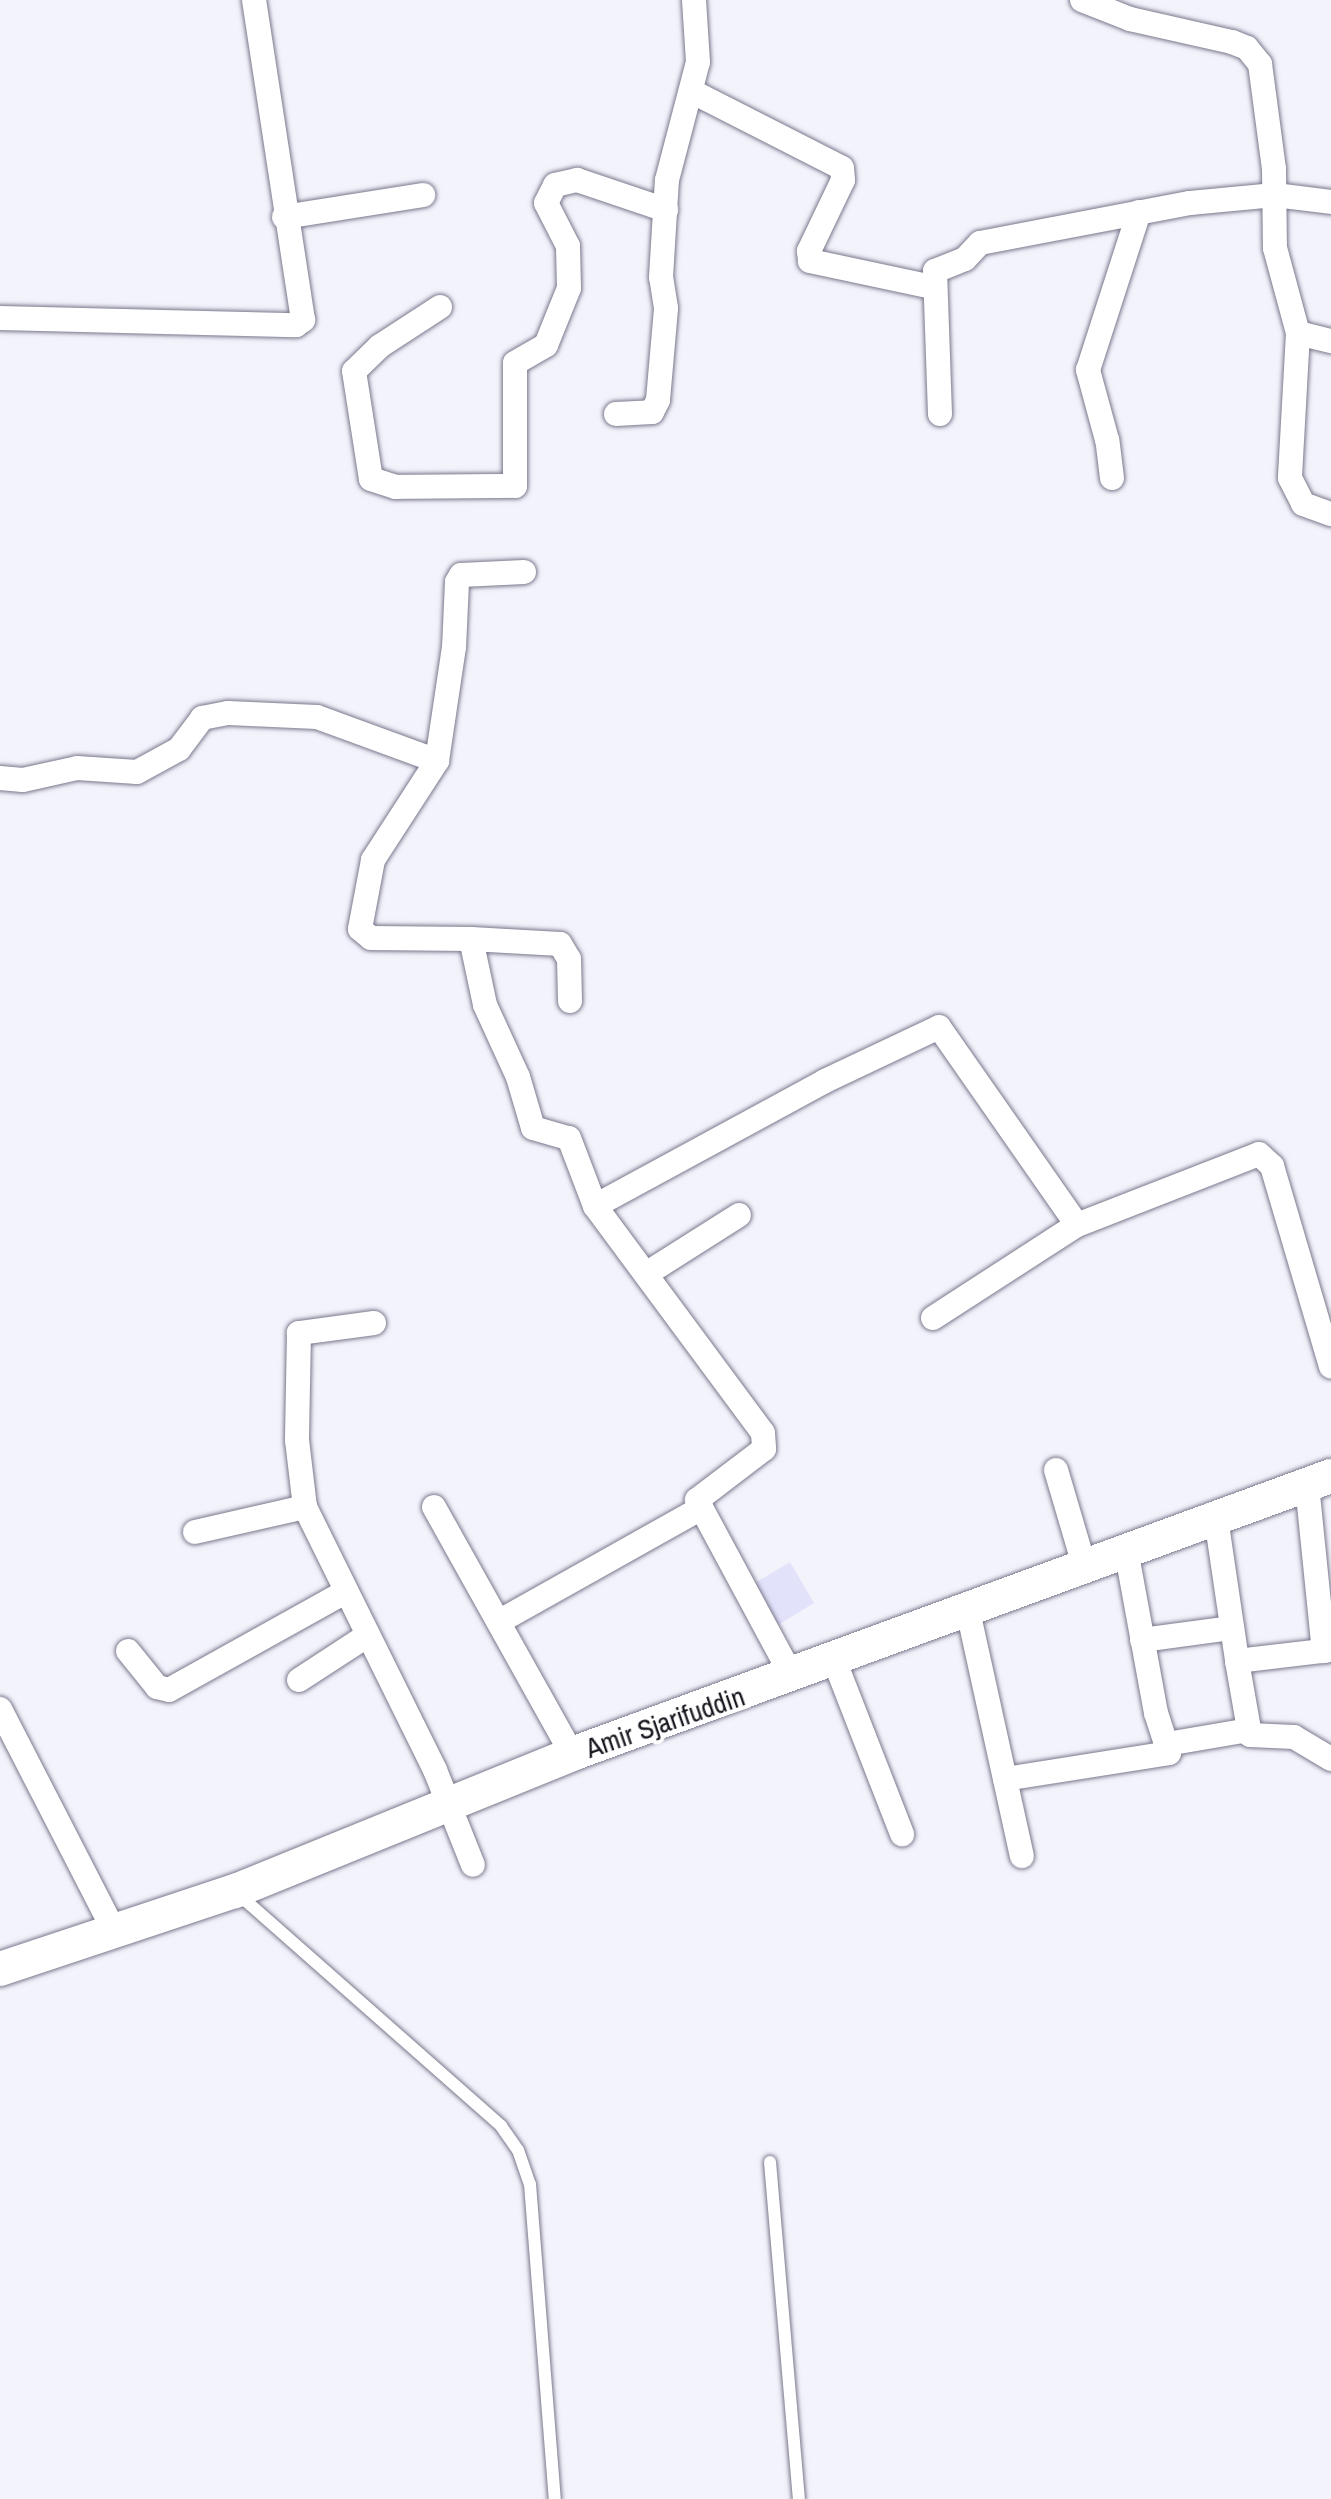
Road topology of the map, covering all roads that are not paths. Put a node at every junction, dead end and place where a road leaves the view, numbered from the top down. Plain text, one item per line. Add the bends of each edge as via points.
1 (254, 0) edge
2 (694, 0) edge
3 (1082, 0) edge
4 (691, 91) junction
5 (423, 195) dead end
6 (1275, 195) junction
7 (1331, 202) edge
8 (666, 210) junction
9 (1139, 212) junction
10 (284, 217) junction
11 (932, 287) junction
12 (440, 307) dead end
13 (0, 318) edge
14 (1298, 333) junction
15 (1331, 341) edge
16 (616, 414) dead end
17 (940, 414) dead end
18 (1112, 478) dead end
19 (1331, 514) edge
20 (524, 572) dead end
21 (437, 761) junction
22 (0, 778) edge
23 (471, 939) junction
24 (570, 1001) dead end
25 (595, 1206) junction
26 (739, 1215) dead end
27 (1077, 1225) junction
28 (646, 1274) junction
29 (933, 1318) dead end
30 (374, 1323) dead end
31 (1331, 1367) edge
32 (1056, 1470) dead end
33 (1319, 1481) edge
34 (305, 1507) junction
35 (434, 1507) dead end
36 (701, 1508) junction
37 (1216, 1518) junction
38 (195, 1532) dead end
39 (1126, 1550) junction
40 (1084, 1565) junction
41 (345, 1592) junction
42 (968, 1611) junction
43 (500, 1621) junction
44 (1232, 1628) junction
45 (365, 1637) junction
46 (1142, 1640) junction
47 (1327, 1650) edge
48 (128, 1651) dead end
49 (1237, 1661) junction
50 (835, 1662) junction
51 (793, 1678) junction
52 (299, 1680) dead end
53 (0, 1709) edge
54 (1249, 1730) junction
55 (1167, 1744) junction
56 (572, 1754) junction
57 (1331, 1759) edge
58 (1005, 1779) junction
59 (448, 1804) junction
60 (902, 1834) dead end
61 (1022, 1856) dead end
62 (473, 1865) dead end
63 (235, 1891) junction
64 (113, 1929) junction
65 (0, 1969) edge
66 (770, 2162) dead end
67 (555, 2499) edge
68 (799, 2499) edge

1 - 10 street
2 - 4 street via 698,62
3 - 6 street via 1130,19 1247,48 1260,64 1264,84
4 - 8 street via 667,180
4 - 11 street via 842,168 843,180 809,251 810,261
5 - 10 street
6 - 7 street
6 - 9 street
6 - 14 street via 1281,284
8 - 12 street via 577,180 555,185 546,203 568,246 569,288 546,345 515,363 515,486 396,487 371,479 354,371 380,346
8 - 16 street via 661,277 666,319 658,400 652,412
9 - 11 street via 1036,235 986,239 965,259 939,266
9 - 18 street via 1088,370
10 - 13 street via 304,312 296,325
11 - 17 street
14 - 15 street
14 - 19 street via 1290,478 1303,504
20 - 21 street via 461,575 457,582 454,647
21 - 22 street via 317,717 228,713 202,718 179,749 137,772 77,768 23,780
21 - 23 street via 373,860 360,929 371,938
23 - 24 street via 560,944 569,959
23 - 25 street via 485,1005 518,1077 533,1128 569,1138
25 - 27 street via 825,1081 939,1027
25 - 28 street
26 - 28 street
27 - 29 street
27 - 31 street via 1248,1155 1266,1158
28 - 36 street via 765,1439 764,1449 699,1494
30 - 34 street via 299,1333 297,1440
32 - 40 street
33 - 37 main road, Amir Sjarifuddin
33 - 47 street
34 - 38 street
34 - 41 street
35 - 43 street
36 - 43 street
36 - 51 street
37 - 39 main road, Amir Sjarifuddin
37 - 44 street
39 - 40 main road, Amir Sjarifuddin
39 - 46 street
40 - 42 main road, Amir Sjarifuddin
41 - 45 street
41 - 48 street via 169,1690 157,1687
42 - 50 main road, Amir Sjarifuddin
42 - 58 street
43 - 56 street
44 - 46 street
44 - 49 street
45 - 52 street
45 - 59 street
46 - 55 street
47 - 49 street
49 - 54 street
50 - 51 main road, Amir Sjarifuddin
50 - 60 street
51 - 56 main road, Amir Sjarifuddin
53 - 64 street
54 - 55 street
54 - 57 street via 1250,1735 1294,1737
55 - 58 street via 1169,1753
56 - 59 main road, Amir Sjarifuddin
58 - 61 street
59 - 62 street
59 - 63 main road, Amir Sjarifuddin
63 - 64 main road, Amir Sjarifuddin
63 - 67 lane via 501,2126 518,2150 530,2184
64 - 65 main road, Amir Sjarifuddin
66 - 68 lane

